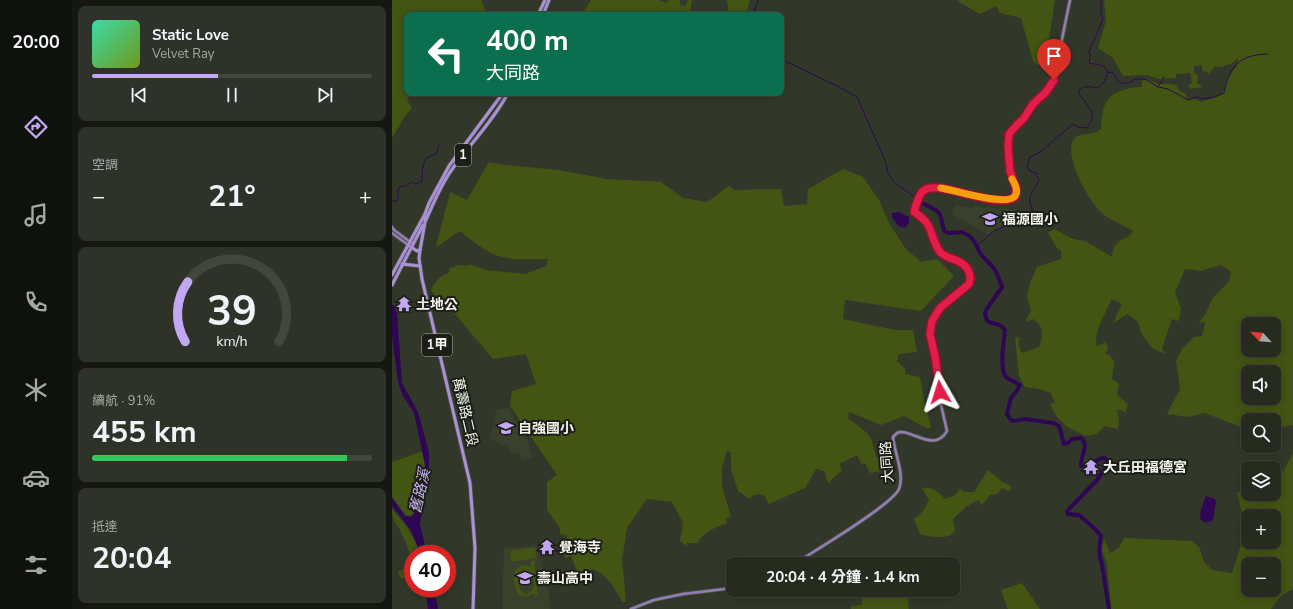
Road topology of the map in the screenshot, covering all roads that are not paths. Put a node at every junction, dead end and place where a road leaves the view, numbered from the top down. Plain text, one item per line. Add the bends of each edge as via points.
1 (545, 0) edge
2 (549, 0) edge
3 (1070, 0) edge
4 (539, 12) edge
5 (544, 12) edge
6 (501, 96) edge
7 (506, 96) edge
8 (425, 214) junction
9 (425, 222) junction
10 (392, 227) edge
11 (392, 233) edge
12 (410, 244) junction
13 (420, 250) junction
14 (402, 264) junction
15 (420, 266) junction
16 (392, 275) edge
17 (392, 285) edge
18 (805, 557) edge
19 (726, 589) edge
20 (473, 609) edge
21 (631, 609) edge

1 - 4 main road
2 - 5 main road
3 - 18 street, 大同路 via 1053,83 1009,134 1010,171 1016,188 1015,197 1000,200 931,188 921,193 914,212 928,224 940,252 959,261 970,273 969,284 940,308 930,328 940,383 939,396 947,431 940,438 930,441 903,432 897,433 893,437 900,475 898,490 879,508
6 - 8 main road, 萬壽路二段 / 1 via 442,178
7 - 9 main road, 萬壽路二段 / 1 via 452,169
8 - 9 main road, 萬壽路二段 / 1甲
8 - 12 main road, 1
9 - 12 main road, 1
9 - 13 main road, 萬壽路二段 / 1甲
10 - 12 street
11 - 12 street
12 - 13 main road
12 - 14 main road, 1
12 - 16 main road, 1
13 - 15 main road, 萬壽路二段 / 1甲
14 - 15 main road
14 - 17 main road, 1
15 - 20 main road, 萬壽路二段 / 1甲 via 470,483 475,548
19 - 21 street via 654,600

